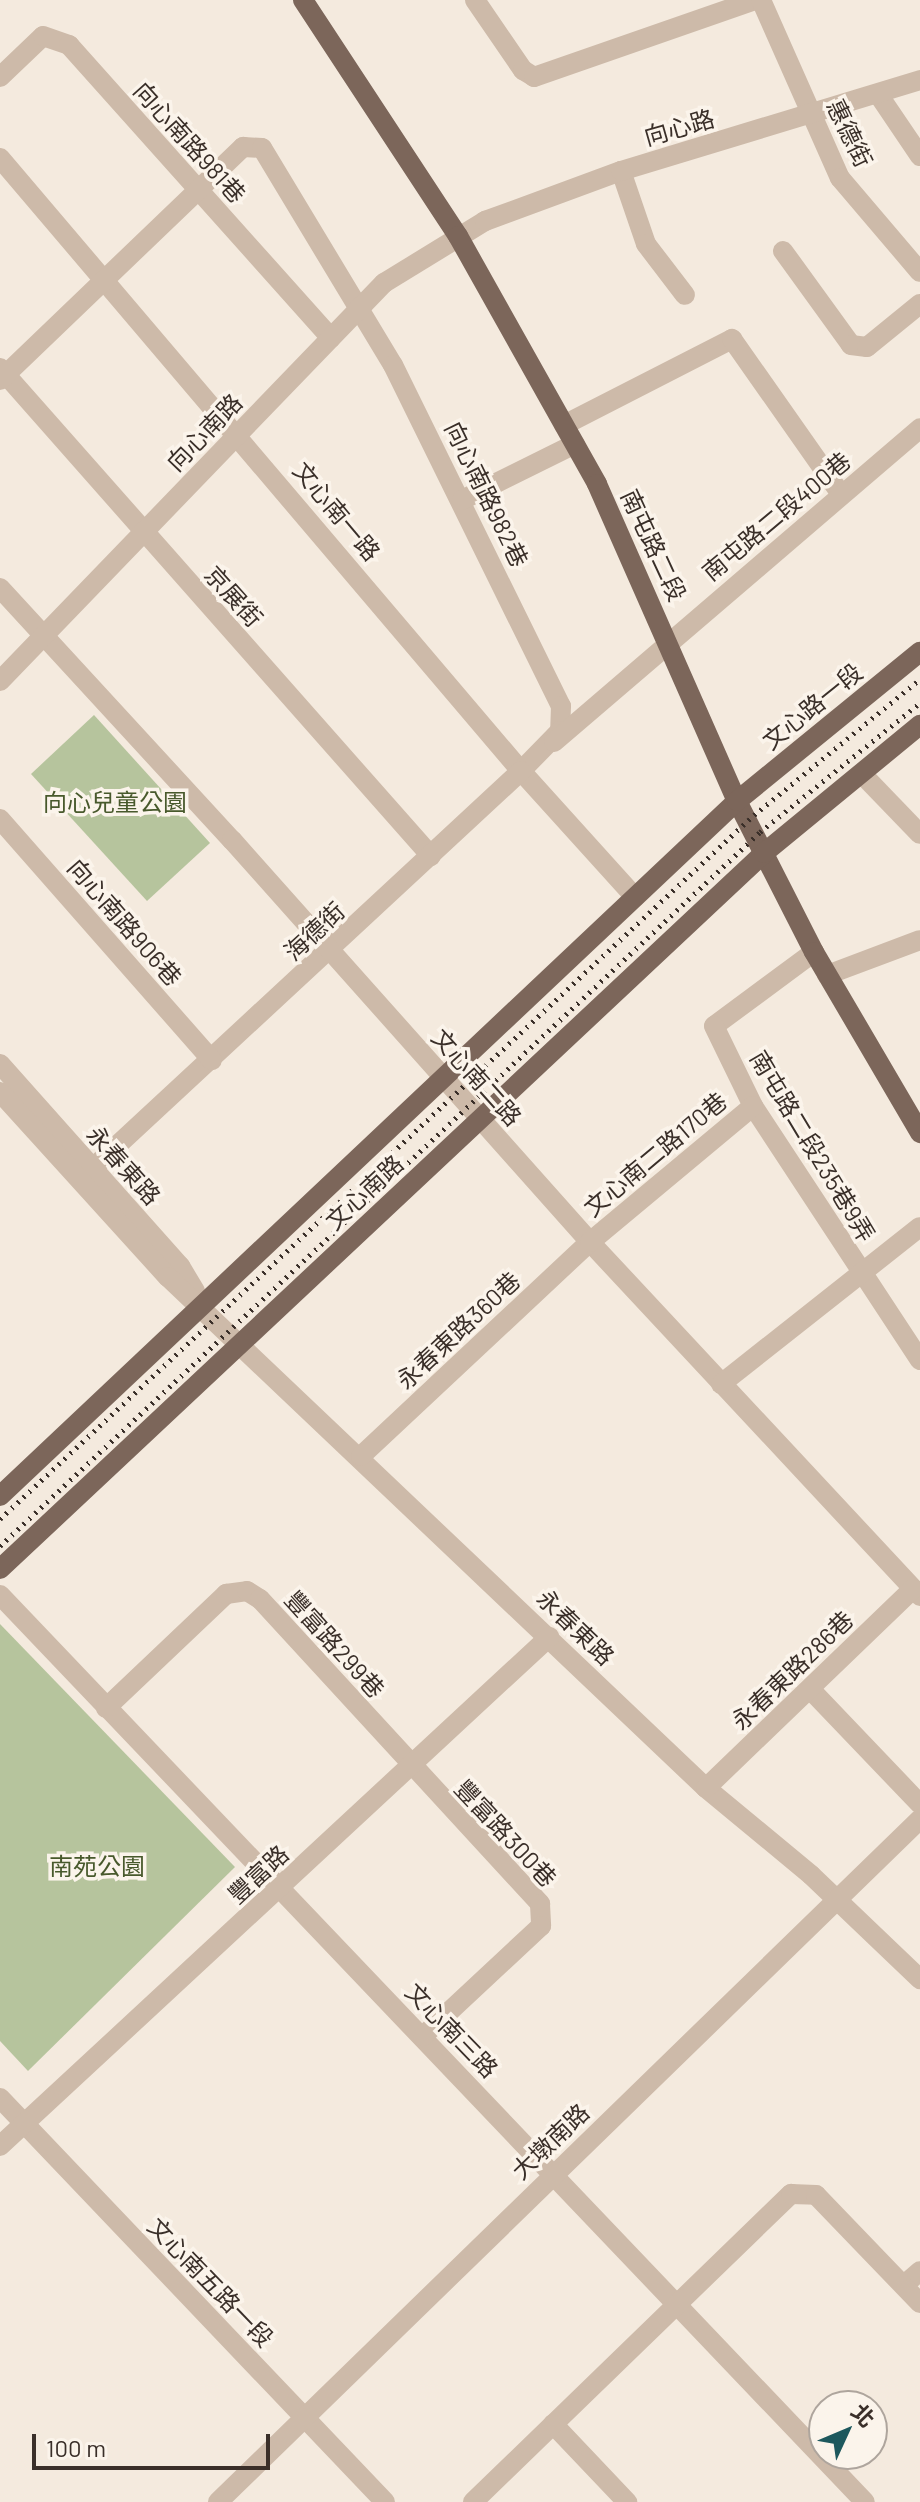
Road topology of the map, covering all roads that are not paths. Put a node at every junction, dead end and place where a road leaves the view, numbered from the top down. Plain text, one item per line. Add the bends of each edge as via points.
1 (303, 0) edge
2 (475, 0) edge
3 (758, 0) edge
4 (0, 77) edge
5 (920, 80) edge
6 (878, 94) junction
7 (812, 115) junction
8 (920, 156) edge
9 (0, 158) edge
10 (621, 171) junction
11 (198, 190) junction
12 (458, 236) junction
13 (783, 251) dead end
14 (920, 272) edge
15 (104, 280) junction
16 (685, 295) dead end
17 (920, 304) edge
18 (360, 308) junction
19 (331, 338) junction
20 (2, 374) edge
21 (564, 425) junction
22 (920, 428) edge
23 (239, 434) junction
24 (575, 444) junction
25 (841, 494) junction
26 (462, 500) junction
27 (143, 533) junction
28 (0, 588) edge
29 (44, 636) junction
30 (670, 641) junction
31 (920, 652) edge
32 (0, 681) edge
33 (561, 706) joint
34 (920, 725) edge
35 (521, 771) junction
36 (862, 774) junction
37 (737, 801) junction
38 (0, 819) edge
39 (920, 834) edge
40 (764, 853) junction
41 (431, 856) junction
42 (635, 897) junction
43 (920, 940) edge
44 (331, 952) junction
45 (814, 952) junction
46 (827, 975) junction
47 (212, 1060) junction
48 (0, 1064) edge
49 (442, 1079) junction
50 (0, 1092) edge
51 (753, 1106) junction
52 (479, 1120) junction
53 (920, 1133) edge
54 (86, 1174) junction
55 (920, 1227) edge
56 (590, 1242) junction
57 (861, 1275) junction
58 (203, 1304) junction
59 (242, 1342) junction
60 (920, 1360) edge
61 (721, 1384) junction
62 (361, 1456) junction
63 (0, 1496) edge
64 (0, 1569) edge
65 (917, 1593) edge
66 (0, 1595) edge
67 (549, 1637) junction
68 (810, 1689) junction
69 (106, 1708) junction
70 (409, 1767) junction
71 (706, 1788) junction
72 (920, 1804) edge
73 (920, 1819) edge
74 (281, 1888) junction
75 (836, 1899) junction
76 (920, 1979) edge
77 (423, 2036) junction
78 (0, 2098) edge
79 (24, 2124) junction
80 (0, 2146) edge
81 (553, 2173) junction
82 (920, 2271) edge
83 (904, 2285) junction
84 (676, 2303) junction
85 (920, 2303) edge
86 (304, 2417) junction
87 (553, 2424) junction
88 (218, 2502) edge
89 (385, 2502) edge
90 (473, 2502) edge
91 (627, 2502) edge
92 (865, 2502) edge

1 - 12 main road, 南屯路二段
2 - 3 street via 523,70 534,77
3 - 7 street, 惠德街
4 - 11 street, 向心南路981巷 via 43,36 69,45
5 - 6 street, 向心路
6 - 7 street, 向心路
6 - 8 street
7 - 10 street, 向心路
7 - 14 street, 惠德街 via 840,178
9 - 15 street, 文心南一路
10 - 12 street, 向心路
10 - 16 street via 646,244
11 - 15 street
11 - 18 street, 向心南路982巷 via 243,147 262,148
11 - 19 street, 向心南路981巷
12 - 18 street, 向心南路 via 384,283
12 - 21 main road, 南屯路二段
13 - 17 street via 851,345 867,347
15 - 20 street
15 - 23 street, 文心南一路
18 - 19 street, 向心南路
18 - 26 street, 向心南路982巷
19 - 23 street, 向心南路
20 - 27 street, 京展街
21 - 24 main road, 南屯路二段
21 - 25 street via 732,339
22 - 25 street, 南屯路二段400巷
23 - 27 street, 向心南路
23 - 35 street, 文心南一路
24 - 26 street
24 - 30 main road, 南屯路二段
25 - 30 street, 南屯路二段400巷
26 - 33 street, 向心南路982巷
27 - 29 street, 向心南路
27 - 41 street, 京展街
28 - 29 street, 文心南二路
29 - 32 street, 向心南路
29 - 44 street, 文心南二路
30 - 35 street, 南屯路二段400巷
30 - 37 main road, 南屯路二段
31 - 37 main road, 文心路一段
33 - 35 street, 海德街 via 560,731
34 - 36 main road
35 - 41 street, 海德街
35 - 42 street, 文心南一路
36 - 39 street
36 - 40 main road
37 - 40 main road, 南屯路二段
37 - 42 main road, 文心南路
38 - 47 street, 向心南路906巷
40 - 45 main road, 南屯路二段
40 - 52 main road, 文心南路
41 - 44 street, 海德街
42 - 49 main road, 文心南路
43 - 46 street
44 - 47 street, 海德街
44 - 49 street, 文心南二路
45 - 46 main road, 南屯路二段
45 - 51 street, 南屯路二段235巷9弄 via 714,1026
46 - 53 main road, 南屯路二段
47 - 54 street, 海德街
48 - 54 street, 永春東路
49 - 52 street, 文心南二路
49 - 58 main road, 文心南路
50 - 54 street, 永春東路
51 - 56 street, 文心南二路170巷
51 - 57 street, 南屯路二段235巷9弄
52 - 56 street, 文心南二路
52 - 59 main road, 文心南路
54 - 58 street, 永春東路 via 180,1266
55 - 57 street
56 - 61 street, 文心南二路
56 - 62 street, 永春東路360巷
57 - 60 street, 南屯路二段235巷9弄
57 - 61 street
58 - 59 street, 永春東路
58 - 63 main road, 文心南路
59 - 62 street, 永春東路
59 - 64 main road, 文心南路
61 - 65 street, 文心南二路
62 - 67 street, 永春東路
65 - 68 street, 永春東路286巷
66 - 69 street, 文心南三路
67 - 70 street, 豐富路
67 - 71 street, 永春東路
68 - 71 street, 永春東路286巷
68 - 72 street
69 - 70 street, 豐富路299巷 via 226,1594 247,1591 260,1599
69 - 74 street, 文心南三路
70 - 74 street, 豐富路
70 - 77 street, 豐富路300巷 via 540,1904 541,1926
71 - 75 street, 永春東路
73 - 75 street, 大墩南路
74 - 77 street, 文心南三路
74 - 79 street, 豐富路
75 - 76 street, 永春東路
75 - 81 street, 大墩南路
77 - 81 street, 文心南三路
78 - 79 street, 文心南五路一段
79 - 80 street, 豐富路
79 - 86 street, 文心南五路一段
81 - 84 street, 文心南三路
81 - 86 street, 大墩南路
82 - 83 street
83 - 84 street via 816,2195 805,2191 791,2194
83 - 85 street
84 - 87 street
84 - 92 street, 文心南三路
86 - 88 street, 大墩南路
86 - 89 street, 文心南五路一段
87 - 90 street
87 - 91 street

